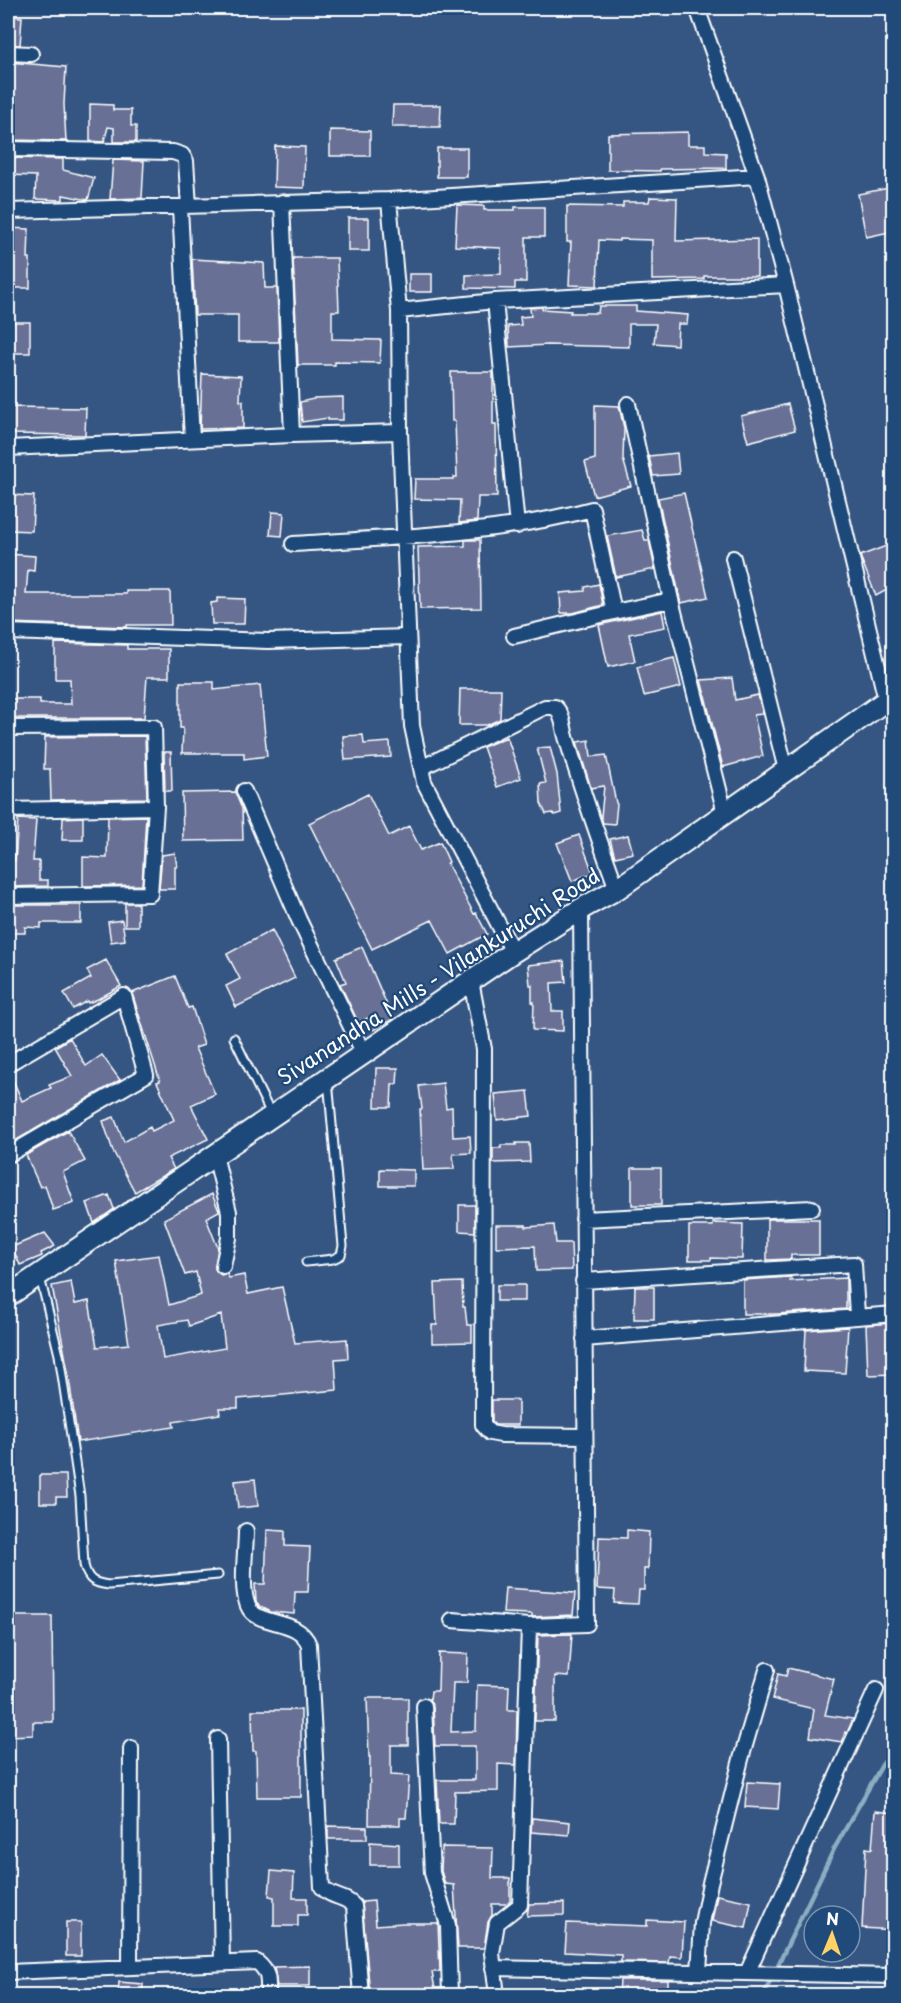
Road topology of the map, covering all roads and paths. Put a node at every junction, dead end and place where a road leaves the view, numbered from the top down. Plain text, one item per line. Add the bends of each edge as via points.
1 (697, 8) edge
2 (8, 53) edge
3 (32, 54) dead end
4 (8, 149) edge
5 (757, 176) junction
6 (389, 200) junction
7 (282, 202) junction
8 (185, 207) junction
9 (8, 211) edge
10 (786, 285) junction
11 (495, 301) junction
12 (399, 311) junction
13 (628, 404) dead end
14 (400, 432) junction
15 (292, 435) junction
16 (192, 439) junction
17 (8, 448) edge
18 (517, 526) junction
19 (403, 536) junction
20 (293, 544) dead end
21 (733, 558) dead end
22 (671, 600) junction
23 (614, 612) junction
24 (8, 632) edge
25 (514, 636) dead end
26 (408, 637) junction
27 (890, 698) edge
28 (8, 728) edge
29 (421, 768) junction
30 (786, 770) junction
31 (244, 791) dead end
32 (156, 807) junction
33 (8, 810) edge
34 (725, 813) junction
35 (617, 889) junction
36 (8, 896) edge
37 (582, 909) junction
38 (513, 952) junction
39 (471, 981) junction
40 (234, 1038) dead end
41 (363, 1053) junction
42 (8, 1064) edge
43 (328, 1078) junction
44 (272, 1116) junction
45 (8, 1155) edge
46 (215, 1155) junction
47 (812, 1208) dead end
48 (583, 1219) junction
49 (306, 1262) dead end
50 (223, 1266) dead end
51 (39, 1274) junction
52 (583, 1281) junction
53 (8, 1296) edge
54 (894, 1314) edge
55 (857, 1316) junction
56 (584, 1339) junction
57 (585, 1436) junction
58 (246, 1531) dead end
59 (219, 1575) dead end
60 (452, 1620) dead end
61 (529, 1626) junction
62 (766, 1670) dead end
63 (876, 1690) dead end
64 (424, 1706) dead end
65 (218, 1739) dead end
66 (131, 1748) dead end
67 (222, 1963) junction
68 (130, 1967) junction
69 (493, 1968) junction
70 (8, 1972) edge
71 (699, 1972) junction
72 (747, 1973) junction
73 (894, 1976) edge
74 (268, 1995) edge
75 (361, 1995) edge
76 (450, 1995) edge
77 (497, 1995) edge

1 - 5 street
2 - 3 street
4 - 8 street via 173,152 186,160
5 - 6 street
5 - 10 street
6 - 7 street
6 - 12 street
7 - 8 street
7 - 15 street
8 - 9 street
8 - 16 street
10 - 11 street
10 - 27 street
11 - 12 street
11 - 18 street
12 - 14 street
13 - 22 street
14 - 15 street
14 - 19 street
15 - 16 street
16 - 17 street
18 - 19 street
18 - 23 street via 592,509
19 - 20 street
19 - 26 street
21 - 30 street
22 - 23 street
22 - 34 street
23 - 25 street
24 - 26 street via 268,641
26 - 29 street via 412,726
27 - 30 main road, Sivanandha Mills - Vilankuruchi Road
28 - 32 street via 154,727
29 - 35 street via 545,707 555,707 560,712 588,810
29 - 38 street via 424,782
30 - 34 main road, Sivanandha Mills - Vilankuruchi Road
31 - 41 street via 299,920
32 - 33 street
32 - 36 street via 150,894
34 - 35 main road, Sivanandha Mills - Vilankuruchi Road
35 - 37 main road, Sivanandha Mills - Vilankuruchi Road
37 - 38 main road, Sivanandha Mills - Vilankuruchi Road
37 - 48 street
38 - 39 main road, Sivanandha Mills - Vilankuruchi Road
39 - 41 main road, Sivanandha Mills - Vilankuruchi Road
39 - 57 street via 484,1049 483,1425 490,1433 501,1435
40 - 44 lane
41 - 43 main road, Sivanandha Mills - Vilankuruchi Road
42 - 45 street via 124,996 146,1075
43 - 44 main road, Sivanandha Mills - Vilankuruchi Road
43 - 49 lane via 343,1246 341,1255 333,1259
44 - 46 main road, Sivanandha Mills - Vilankuruchi Road
46 - 50 street via 229,1212
46 - 51 main road, Sivanandha Mills - Vilankuruchi Road
47 - 48 street
48 - 52 street
51 - 53 main road, Sivanandha Mills - Vilankuruchi Road
51 - 59 lane via 59,1355 80,1496 87,1576 94,1583 109,1584
52 - 55 street via 854,1264
52 - 56 street
54 - 55 street
55 - 56 street
56 - 57 street
57 - 61 street via 587,1624
58 - 75 street via 245,1594 249,1609 258,1617 299,1631 309,1646 321,1887 354,1906
60 - 61 street
61 - 69 street via 520,1905 497,1923
62 - 71 street via 710,1882
63 - 72 street
64 - 76 street via 432,1873 448,1925
65 - 67 street
66 - 68 street
67 - 68 street
67 - 74 street via 257,1962 265,1969
68 - 70 street
69 - 71 street
69 - 77 street
71 - 72 street
72 - 73 street

